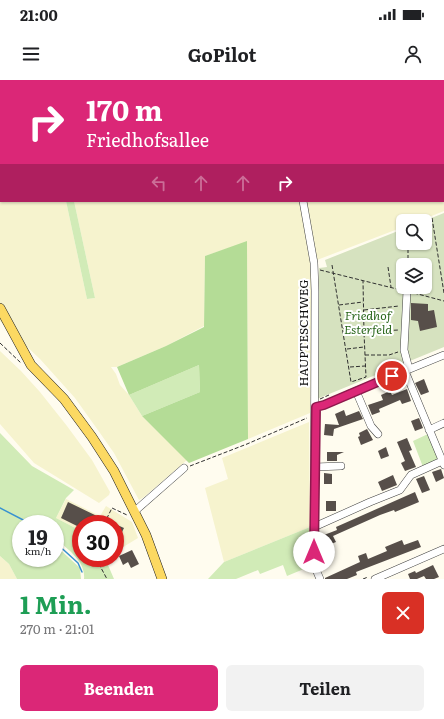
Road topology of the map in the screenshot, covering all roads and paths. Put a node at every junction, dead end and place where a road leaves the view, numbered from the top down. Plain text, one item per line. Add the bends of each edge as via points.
1 (303, 202) edge
2 (432, 218) dead end
3 (332, 265) dead end
4 (388, 266) dead end
5 (315, 269) junction
6 (334, 274) junction
7 (363, 281) junction
8 (391, 287) junction
9 (396, 288) edge
10 (444, 292) edge
11 (407, 294) edge
12 (418, 294) edge
13 (444, 301) edge
14 (363, 302) junction
15 (339, 305) junction
16 (406, 305) junction
17 (0, 308) edge
18 (364, 310) junction
19 (364, 327) junction
20 (342, 328) junction
21 (405, 329) junction
22 (364, 333) junction
23 (0, 343) edge
24 (364, 347) junction
25 (346, 349) junction
26 (404, 350) junction
27 (364, 355) junction
28 (444, 355) edge
29 (27, 365) junction
30 (365, 366) junction
31 (349, 368) junction
32 (407, 370) junction
33 (356, 390) junction
34 (316, 407) junction
35 (315, 415) junction
36 (444, 423) edge
37 (429, 430) junction
38 (378, 434) dead end
39 (443, 463) edge
40 (341, 466) dead end
41 (315, 467) junction
42 (184, 468) joint
43 (133, 514) junction
44 (108, 515) edge
45 (314, 527) junction
46 (444, 549) edge
47 (101, 567) edge
48 (107, 579) edge
49 (162, 579) edge
50 (320, 579) edge
51 (375, 579) edge

1 - 5 street, HAUPTESCHWEG
2 - 10 path
3 - 6 path
4 - 8 path
5 - 6 path
5 - 34 street, HAUPTESCHWEG
6 - 7 path
6 - 15 path
7 - 8 path
7 - 14 path
8 - 9 path
11 - 16 street
12 - 13 path
14 - 15 path
14 - 18 path
15 - 20 path
16 - 18 path
16 - 21 street
17 - 29 main road
18 - 19 path
19 - 20 path
19 - 22 path
20 - 25 path
21 - 22 path
21 - 26 street
22 - 24 path
23 - 29 path
24 - 25 path
24 - 27 path
25 - 31 path
26 - 27 path via 389,354
26 - 32 street
27 - 30 path
28 - 32 street
29 - 43 main road via 64,399 92,437 114,471
30 - 31 path
30 - 31 path via 366,377 351,382
32 - 33 street
32 - 37 street
33 - 34 street
33 - 38 street via 371,426
34 - 35 street, HAUPTESCHWEG
35 - 41 street, HAUPTESCHWEG
35 - 42 path
36 - 37 street
37 - 39 street
39 - 45 street via 411,475 400,490
40 - 41 street
41 - 45 street, HAUPTESCHWEG
42 - 43 street
43 - 44 path via 112,508
43 - 49 main road via 146,535
45 - 50 street, HAUPTESCHWEG via 314,565
46 - 51 street
47 - 48 path

